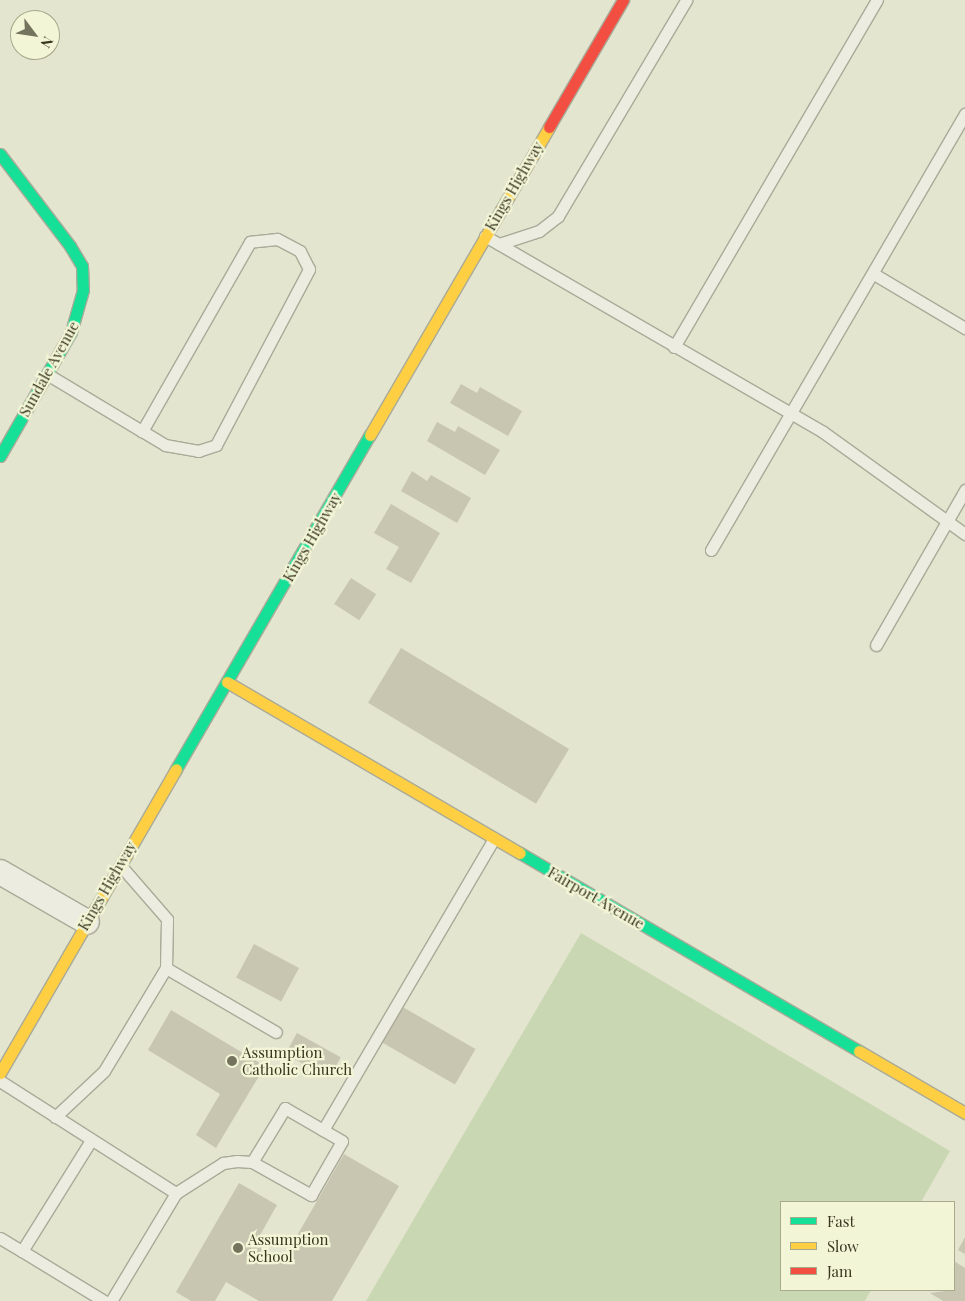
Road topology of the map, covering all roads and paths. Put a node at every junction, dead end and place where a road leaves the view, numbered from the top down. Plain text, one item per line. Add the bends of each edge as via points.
1 (623, 0) edge
2 (686, 0) edge
3 (877, 0) edge
4 (965, 114) edge
5 (0, 154) edge
6 (485, 236) junction
7 (499, 244) junction
8 (874, 274) junction
9 (965, 328) edge
10 (674, 347) junction
11 (47, 374) junction
12 (790, 415) junction
13 (142, 431) junction
14 (0, 456) edge
15 (965, 490) edge
16 (946, 522) junction
17 (965, 534) edge
18 (710, 550) dead end
19 (876, 645) dead end
20 (227, 682) junction
21 (494, 839) junction
22 (120, 865) junction
23 (0, 872) edge
24 (87, 922) junction
25 (166, 968) junction
26 (276, 1032) dead end
27 (0, 1073) edge
28 (0, 1081) edge
29 (965, 1113) edge
30 (54, 1117) junction
31 (323, 1130) junction
32 (91, 1140) junction
33 (252, 1162) junction
34 (176, 1193) junction
35 (0, 1238) edge
36 (22, 1251) junction
37 (104, 1301) edge
38 (111, 1301) edge

1 - 6 street, Kings Highway
2 - 7 lane via 558,216 539,231
3 - 10 lane
4 - 8 lane
5 - 11 street, Sundale Avenue via 82,266 76,320
6 - 7 lane
6 - 20 street, Kings Highway
7 - 10 lane
8 - 9 lane
8 - 12 lane
10 - 12 lane
11 - 13 lane
11 - 14 street, Sundale Avenue
12 - 16 lane via 823,432
12 - 18 lane
13 - 13 lane via 165,445 198,451 216,445 309,269 300,251 277,239 250,242
15 - 16 lane
16 - 17 lane
16 - 19 lane
20 - 21 street, Fairport Avenue
20 - 22 street, Kings Highway
21 - 29 street, Fairport Avenue
21 - 31 lane
22 - 24 street, Kings Highway
22 - 25 lane via 167,919
23 - 24 street
24 - 27 street, Kings Highway
25 - 26 lane
25 - 30 lane via 104,1071
28 - 30 lane
30 - 32 lane
31 - 33 lane via 285,1108
31 - 33 lane via 342,1141 310,1195
32 - 34 lane
32 - 36 lane
33 - 34 lane via 223,1164
34 - 38 lane
35 - 36 lane
36 - 37 lane

